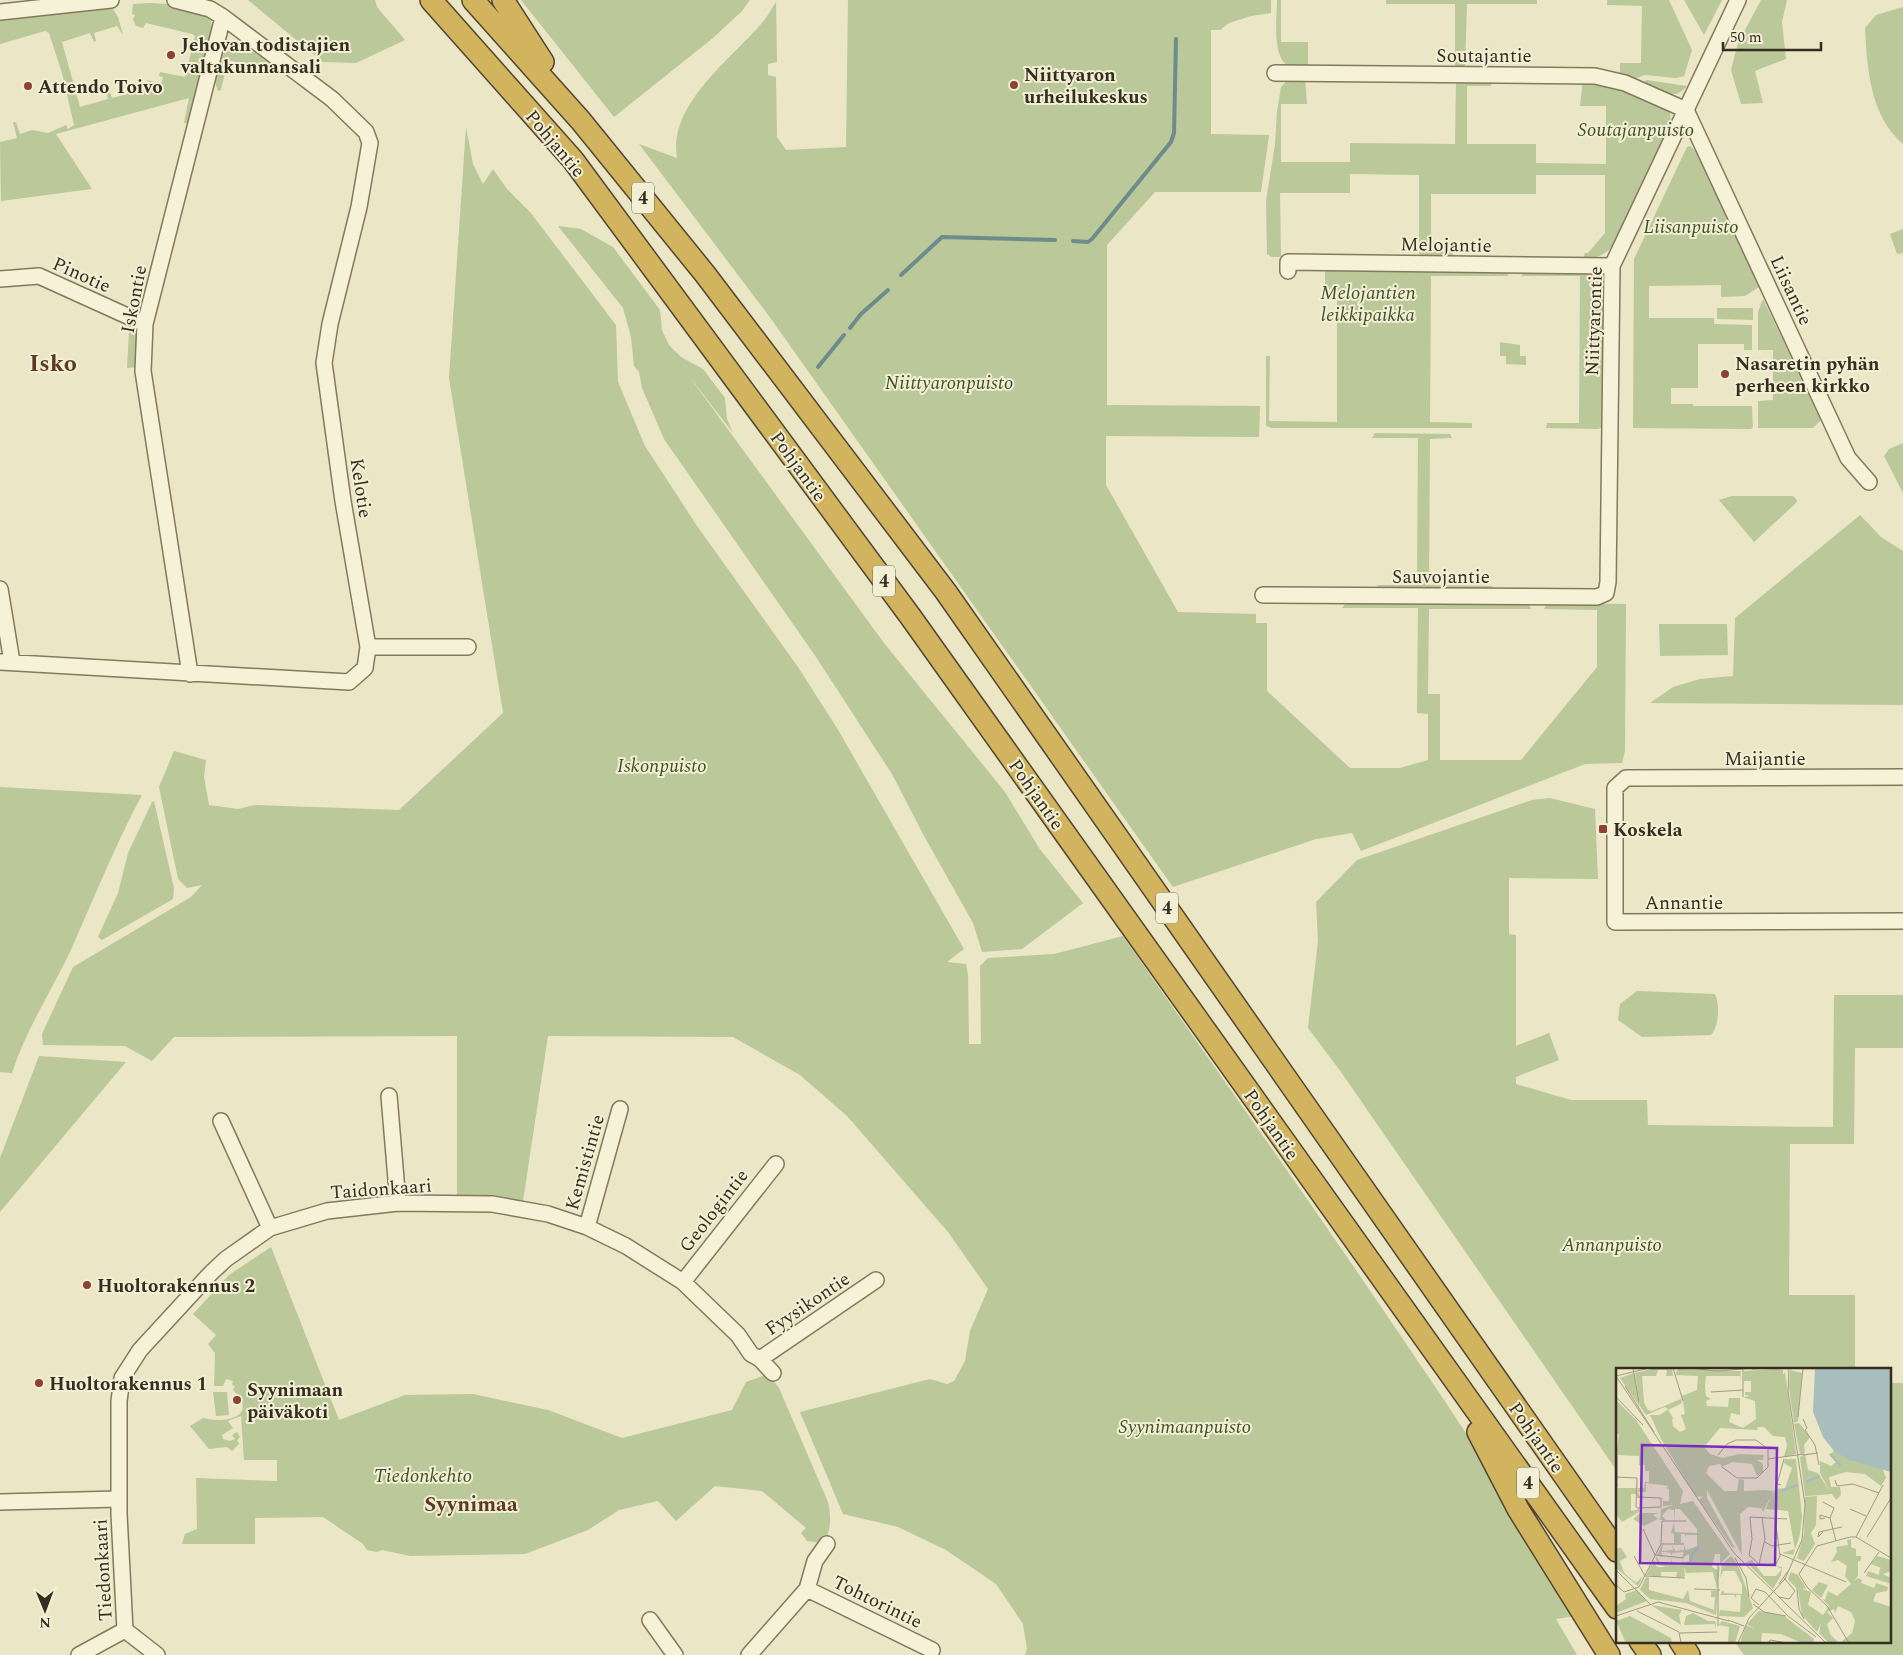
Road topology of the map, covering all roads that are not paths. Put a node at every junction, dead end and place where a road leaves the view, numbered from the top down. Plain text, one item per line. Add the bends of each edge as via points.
1 (111, 0) edge
2 (175, 0) edge
3 (431, 0) edge
4 (473, 0) edge
5 (503, 0) edge
6 (1738, 0) edge
7 (0, 12) edge
8 (223, 18) junction
9 (1275, 73) dead end
10 (1686, 110) junction
11 (581, 122) junction
12 (1612, 266) junction
13 (1288, 271) dead end
14 (0, 279) edge
15 (145, 324) junction
16 (1869, 482) dead end
17 (1608, 582) joint
18 (0, 589) edge
19 (1262, 595) dead end
20 (468, 647) dead end
21 (368, 648) junction
22 (6, 662) edge
23 (190, 674) junction
24 (1903, 777) edge
25 (1626, 778) joint
26 (1903, 921) edge
27 (389, 1096) dead end
28 (620, 1109) dead end
29 (221, 1121) dead end
30 (776, 1164) dead end
31 (398, 1203) junction
32 (586, 1226) junction
33 (270, 1228) junction
34 (876, 1280) dead end
35 (683, 1282) junction
36 (760, 1359) junction
37 (1440, 1359) junction
38 (773, 1373) dead end
39 (119, 1499) junction
40 (0, 1502) edge
41 (827, 1544) dead end
42 (1616, 1550) edge
43 (807, 1589) junction
44 (1616, 1607) edge
45 (650, 1620) dead end
46 (125, 1630) junction
47 (1641, 1642) edge
48 (1681, 1642) edge
49 (932, 1650) dead end
50 (79, 1655) edge
51 (156, 1655) edge
52 (675, 1655) edge
53 (749, 1655) edge
54 (1609, 1655) edge
55 (1650, 1655) edge
56 (1689, 1655) edge

1 - 7 street
2 - 8 street via 210,9
3 - 37 highway, Pohjantie / 4 via 579,168 910,616
4 - 11 highway, Pohjantie / 4
5 - 11 highway
6 - 10 street, Niittyarontie
8 - 15 street, Iskontie
8 - 21 street, Kelotie via 332,99 366,132 370,143 324,363
9 - 10 street, Soutajantie via 1595,76 1625,83
10 - 12 street, Niittyarontie
10 - 16 street, Liisantie via 1848,458
11 - 42 highway, Pohjantie / 4 via 705,274 946,592
12 - 13 street, Melojantie via 1288,262
12 - 17 street, Niittyarontie
14 - 15 street, Pinotie via 39,276
15 - 23 street, Iskontie via 144,385
17 - 19 street, Sauvojantie via 1606,593 1597,597
18 - 22 street
20 - 21 street
21 - 23 street, Kelotie via 365,668 349,682
22 - 23 street, Kelotie
24 - 25 street, Maijantie
25 - 26 street, Annantie via 1615,788 1615,922
27 - 31 street
28 - 32 street, Kemistintie
29 - 33 street
30 - 35 street, Geologintie
31 - 32 street, Taidonkaari via 492,1204 548,1214
31 - 33 street, Taidonkaari via 327,1211
32 - 35 street, Taidonkaari via 626,1246
33 - 39 street, Taidonkaari via 211,1273 145,1344 122,1378
34 - 36 street, Fyysikontie
35 - 36 street, Taidonkaari via 738,1334 751,1354
36 - 38 street, Taidonkaari
37 - 44 highway, Pohjantie / 4
37 - 54 highway via 1518,1509
39 - 40 street
39 - 46 street, Tiedonkaari
41 - 43 street via 815,1561
43 - 49 street, Tohtorintie
43 - 53 street
45 - 52 street
46 - 50 street
46 - 51 street, Tiedonkaari
47 - 55 highway
48 - 56 highway

